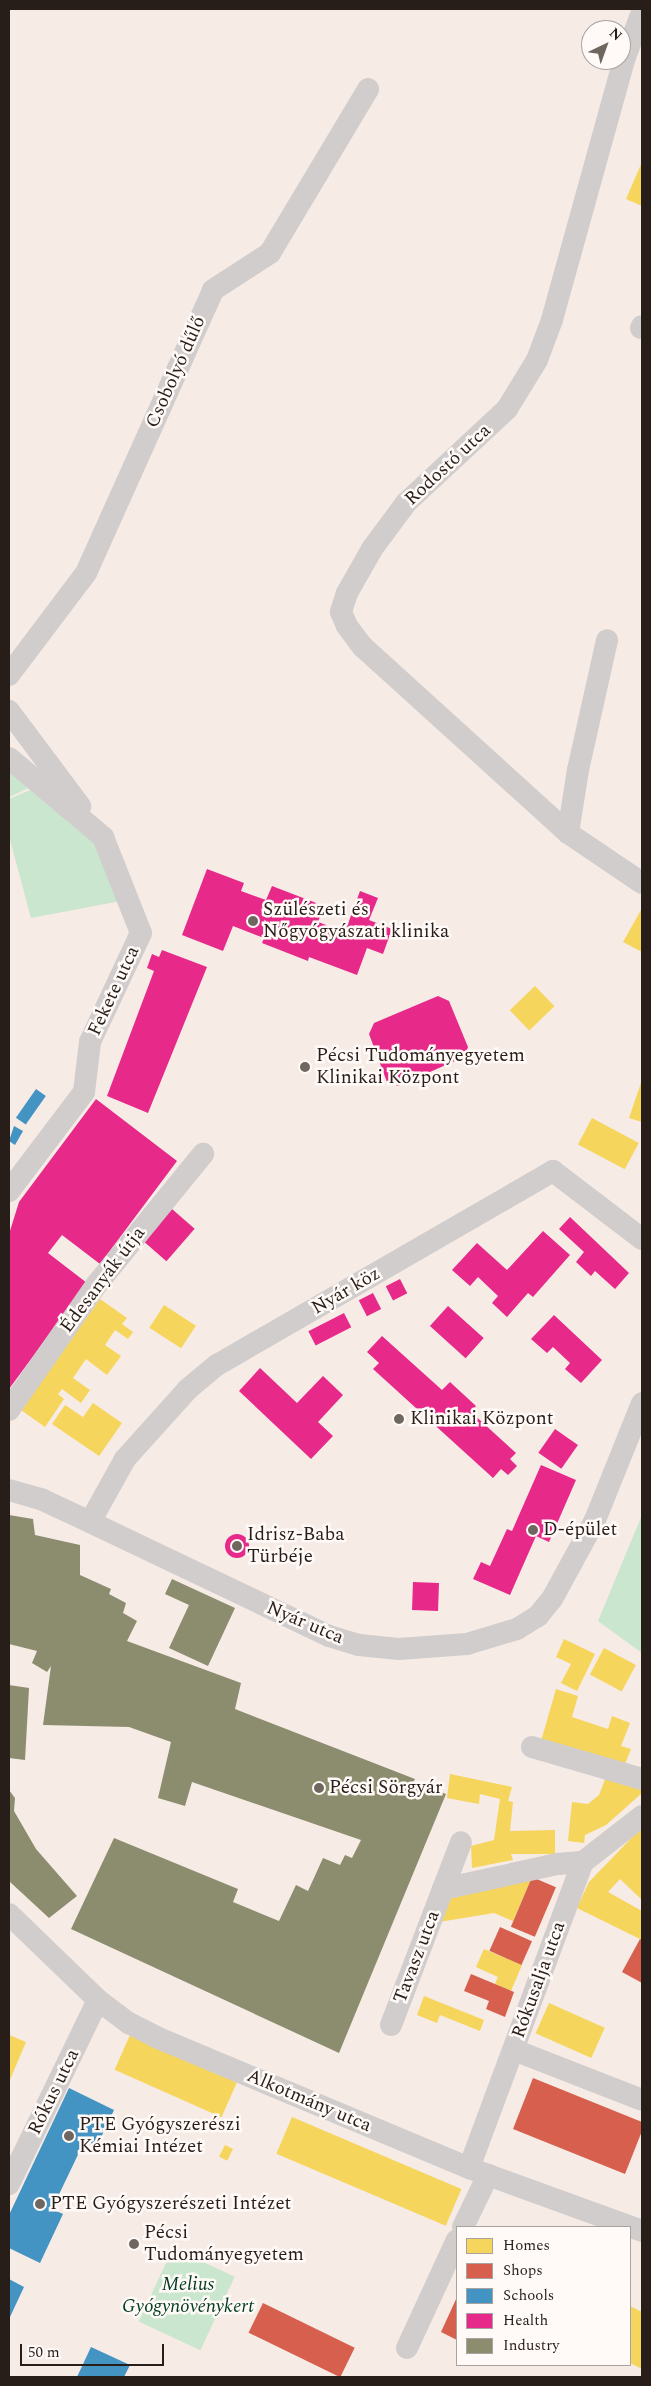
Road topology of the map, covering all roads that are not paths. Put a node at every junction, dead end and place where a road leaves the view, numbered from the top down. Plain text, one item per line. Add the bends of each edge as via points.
1 (642, 12) edge
2 (368, 89) dead end
3 (606, 640) dead end
4 (9, 676) edge
5 (9, 711) edge
6 (9, 758) edge
7 (568, 833) junction
8 (103, 837) junction
9 (642, 883) edge
10 (203, 1154) dead end
11 (9, 1190) edge
12 (642, 1239) edge
13 (9, 1410) edge
14 (639, 1418) edge
15 (9, 1490) edge
16 (90, 1522) junction
17 (532, 1747) dead end
18 (642, 1779) edge
19 (642, 1816) edge
20 (461, 1842) dead end
21 (583, 1862) junction
22 (443, 1889) junction
23 (9, 1914) edge
24 (98, 2000) junction
25 (391, 2025) dead end
26 (514, 2050) junction
27 (642, 2100) edge
28 (478, 2172) junction
29 (9, 2184) edge
30 (463, 2226) edge
31 (628, 2226) edge
32 (456, 2242) edge
33 (407, 2348) dead end

1 - 7 street, Rodostó utca via 624,60 538,360 507,410 406,503 372,549 347,593 341,612 363,647
2 - 4 street, Csobolyó dűlő via 270,253 213,290 86,573
3 - 7 street
5 - 8 street
6 - 8 street, Fekete utca
7 - 9 street, Rodostó utca
8 - 11 street, Fekete utca via 141,933 90,1042 84,1092
10 - 13 street, Édesanyák útja via 98,1284
12 - 16 street, Nyár köz via 553,1171 217,1365 188,1389 125,1459
14 - 16 street, Nyár utca via 595,1520 552,1599 529,1623 486,1641 399,1649 360,1645 329,1636
15 - 16 street, Nyár utca via 43,1500
17 - 18 street
19 - 21 street
20 - 22 street, Tavasz utca
21 - 22 street, Tavasz utca via 558,1864
21 - 26 street, Rókusalja utca
22 - 25 street, Tavasz utca
23 - 24 street, Alkotmány utca
24 - 28 street, Alkotmány utca via 129,2023 156,2037
24 - 29 street, Rókus utca
26 - 27 street
26 - 28 street, Rókusalja utca
28 - 30 street, Rókusalja utca
28 - 31 street, Alkotmány utca
32 - 33 street

